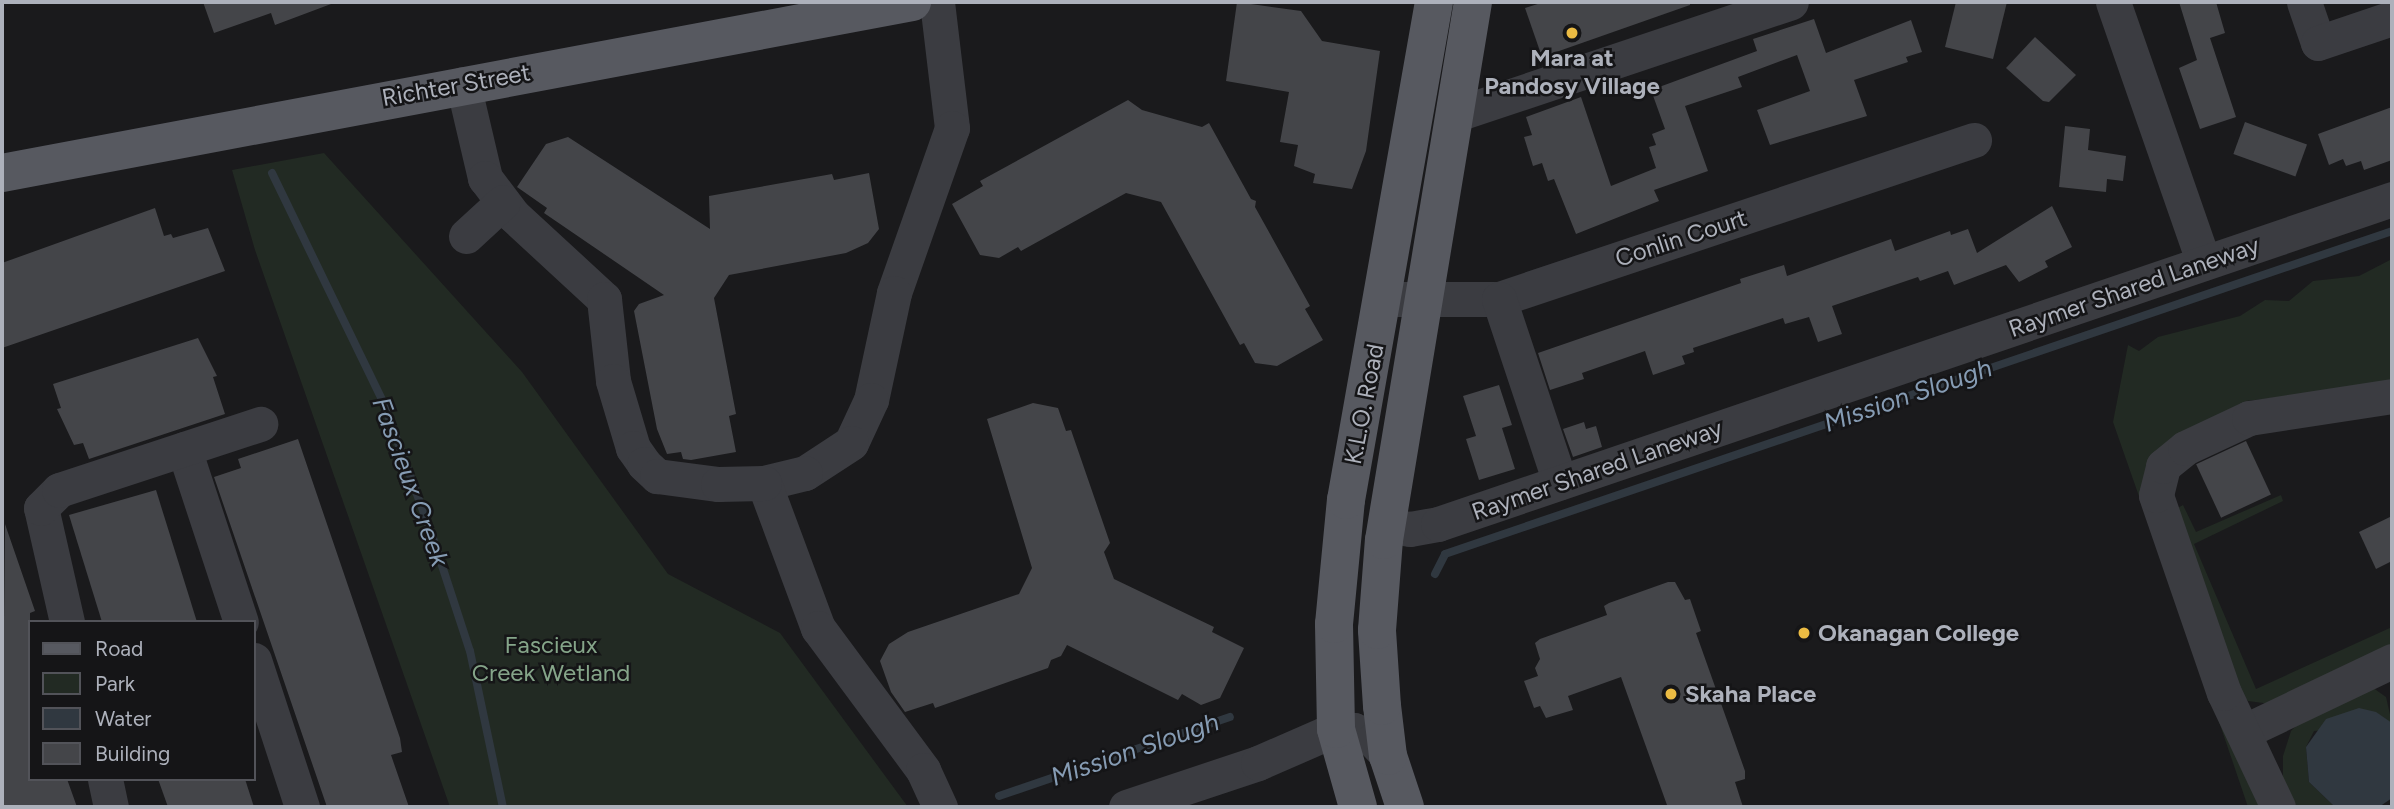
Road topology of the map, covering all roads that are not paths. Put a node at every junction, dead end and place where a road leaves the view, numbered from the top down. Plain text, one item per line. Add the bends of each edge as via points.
1 (912, 2) edge
2 (937, 2) edge
3 (1422, 2) edge
4 (1434, 2) edge
5 (1474, 2) edge
6 (1791, 2) edge
7 (2113, 2) edge
8 (2304, 2) edge
9 (2392, 18) edge
10 (1429, 42) junction
11 (463, 83) junction
12 (1457, 114) junction
13 (1974, 140) dead end
14 (2, 173) edge
15 (2392, 200) edge
16 (503, 202) junction
17 (466, 236) dead end
18 (2204, 263) junction
19 (1384, 298) junction
20 (1499, 299) junction
21 (1427, 302) junction
22 (2392, 396) edge
23 (260, 424) dead end
24 (184, 449) junction
25 (764, 482) junction
26 (1560, 482) junction
27 (1386, 526) junction
28 (68, 620) edge
29 (240, 620) edge
30 (256, 666) edge
31 (2390, 668) edge
32 (2242, 732) junction
33 (1339, 745) junction
34 (1388, 756) junction
35 (105, 781) edge
36 (111, 807) edge
37 (302, 807) edge
38 (940, 807) edge
39 (1126, 807) edge
40 (1358, 807) edge
41 (1405, 807) edge
42 (2278, 807) edge

1 - 11 main road, Richter Street
2 - 25 street via 952,128 894,293 871,400 851,443 805,473
3 - 10 main road
4 - 10 main road, K.L.O. Road
5 - 12 main road, K.L.O. Road
6 - 12 street
7 - 18 street
8 - 9 street via 2318,43
10 - 19 main road, K.L.O. Road
11 - 14 main road, Richter Street
11 - 16 street via 485,178
12 - 21 main road, K.L.O. Road
13 - 20 street, Conlin Court
15 - 18 street, Raymer Shared Laneway
16 - 17 street
16 - 25 street via 604,299 613,381 633,448 644,464 657,476 718,484
18 - 26 street, Raymer Shared Laneway
19 - 21 street, Conlin Court
19 - 33 main road, K.L.O. Road via 1346,500 1334,624
20 - 21 street, Conlin Court
20 - 26 street
21 - 27 main road, K.L.O. Road
22 - 32 street via 2249,418 2185,448 2163,466 2157,495 2224,693
23 - 24 street
24 - 28 street via 59,490 41,508
24 - 29 street
25 - 38 street via 818,628 923,770
26 - 27 street, Raymer Shared Laneway via 1438,524 1410,530
27 - 34 main road, K.L.O. Road via 1377,630
30 - 37 street
31 - 32 street
32 - 42 street
33 - 34 street via 1354,730 1373,740
33 - 39 street via 1258,763
33 - 40 main road, K.L.O. Road
34 - 41 main road, K.L.O. Road
35 - 36 street

